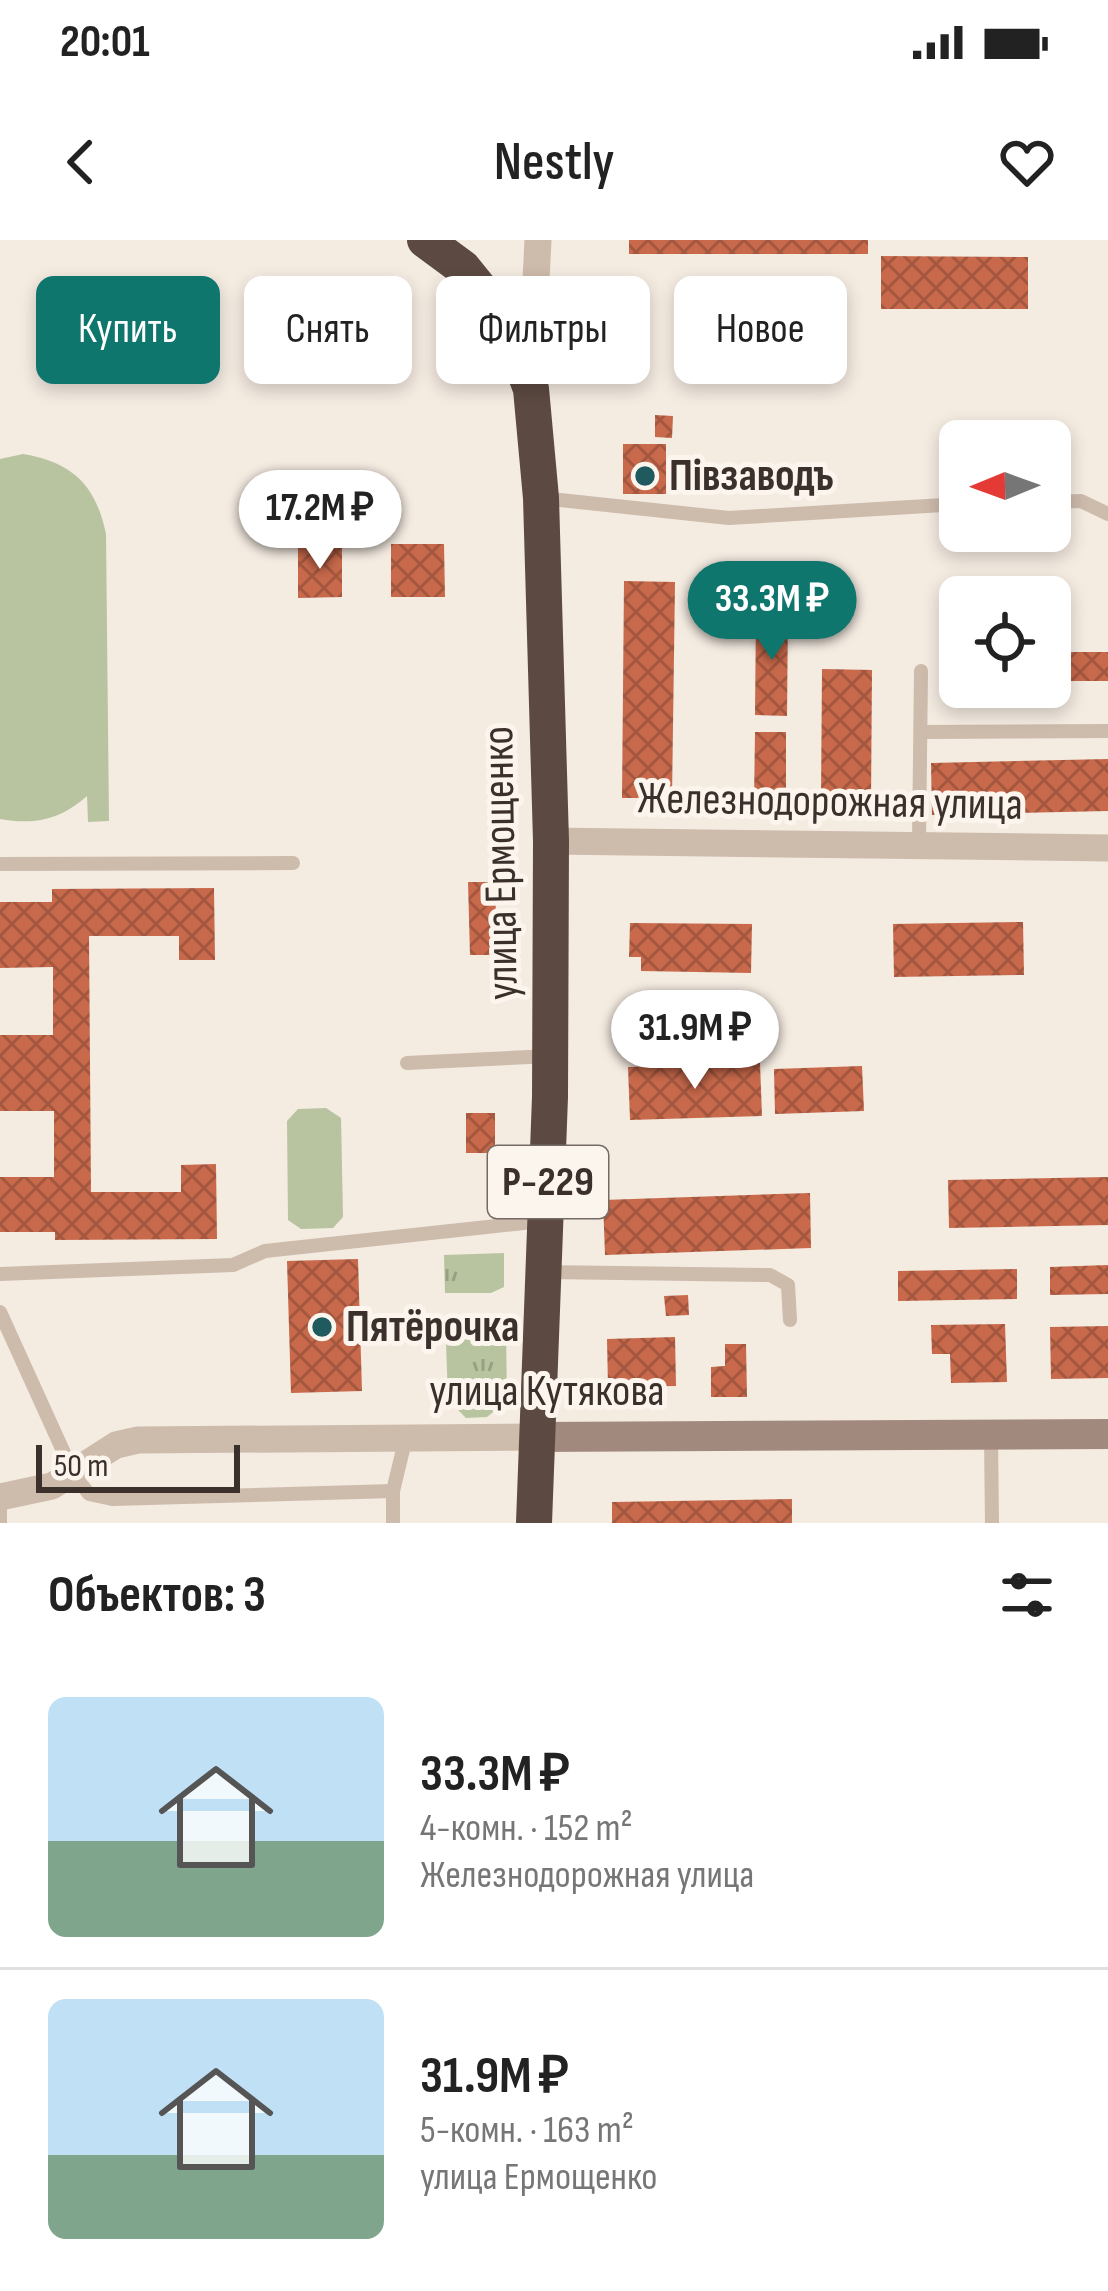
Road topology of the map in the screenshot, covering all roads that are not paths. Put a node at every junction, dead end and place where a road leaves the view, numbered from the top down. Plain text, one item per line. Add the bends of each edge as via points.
1 (425, 240) edge
2 (538, 240) edge
3 (531, 389) junction
4 (541, 498) junction
5 (1071, 502) edge
6 (939, 505) edge
7 (1108, 514) edge
8 (921, 671) dead end
9 (1108, 731) edge
10 (921, 733) junction
11 (551, 841) junction
12 (919, 843) junction
13 (1108, 848) edge
14 (293, 863) dead end
15 (0, 864) edge
16 (550, 1056) junction
17 (407, 1063) dead end
18 (548, 1221) junction
19 (545, 1272) junction
20 (0, 1274) edge
21 (0, 1312) edge
22 (790, 1320) dead end
23 (1108, 1434) edge
24 (991, 1436) junction
25 (406, 1437) junction
26 (538, 1437) junction
27 (74, 1475) junction
28 (393, 1490) junction
29 (0, 1498) edge
30 (0, 1523) edge
31 (393, 1523) edge
32 (534, 1523) edge
33 (992, 1523) edge

1 - 3 highway, улица Ермощенко / Р-229 via 463,268 505,320
2 - 3 street
3 - 4 highway, улица Ермощенко / Р-229
4 - 6 lane via 729,518
4 - 11 highway, улица Ермощенко / Р-229
5 - 7 lane
8 - 10 lane
9 - 10 lane
10 - 12 lane
11 - 12 street, Железнодорожная улица
11 - 16 highway, улица Ермощенко / Р-229
12 - 13 street, Железнодорожная улица
14 - 15 lane
16 - 17 lane
16 - 18 highway, улица Ермощенко / Р-229
18 - 19 highway, улица Ермощенко / Р-229
18 - 20 lane via 265,1251 233,1265
19 - 22 lane via 770,1275 788,1285
19 - 26 highway, улица Ермощенко / Р-229
21 - 27 lane
23 - 24 main road, улица Кутякова
24 - 26 main road, улица Кутякова
24 - 33 lane
25 - 26 street, улица Кутякова
25 - 27 street, улица Кутякова via 138,1440 116,1445
25 - 28 lane
26 - 32 highway, улица Ермощенко / Р-229
27 - 28 lane via 89,1495 112,1498
27 - 29 street, улица Кутякова
28 - 31 lane
29 - 30 lane

